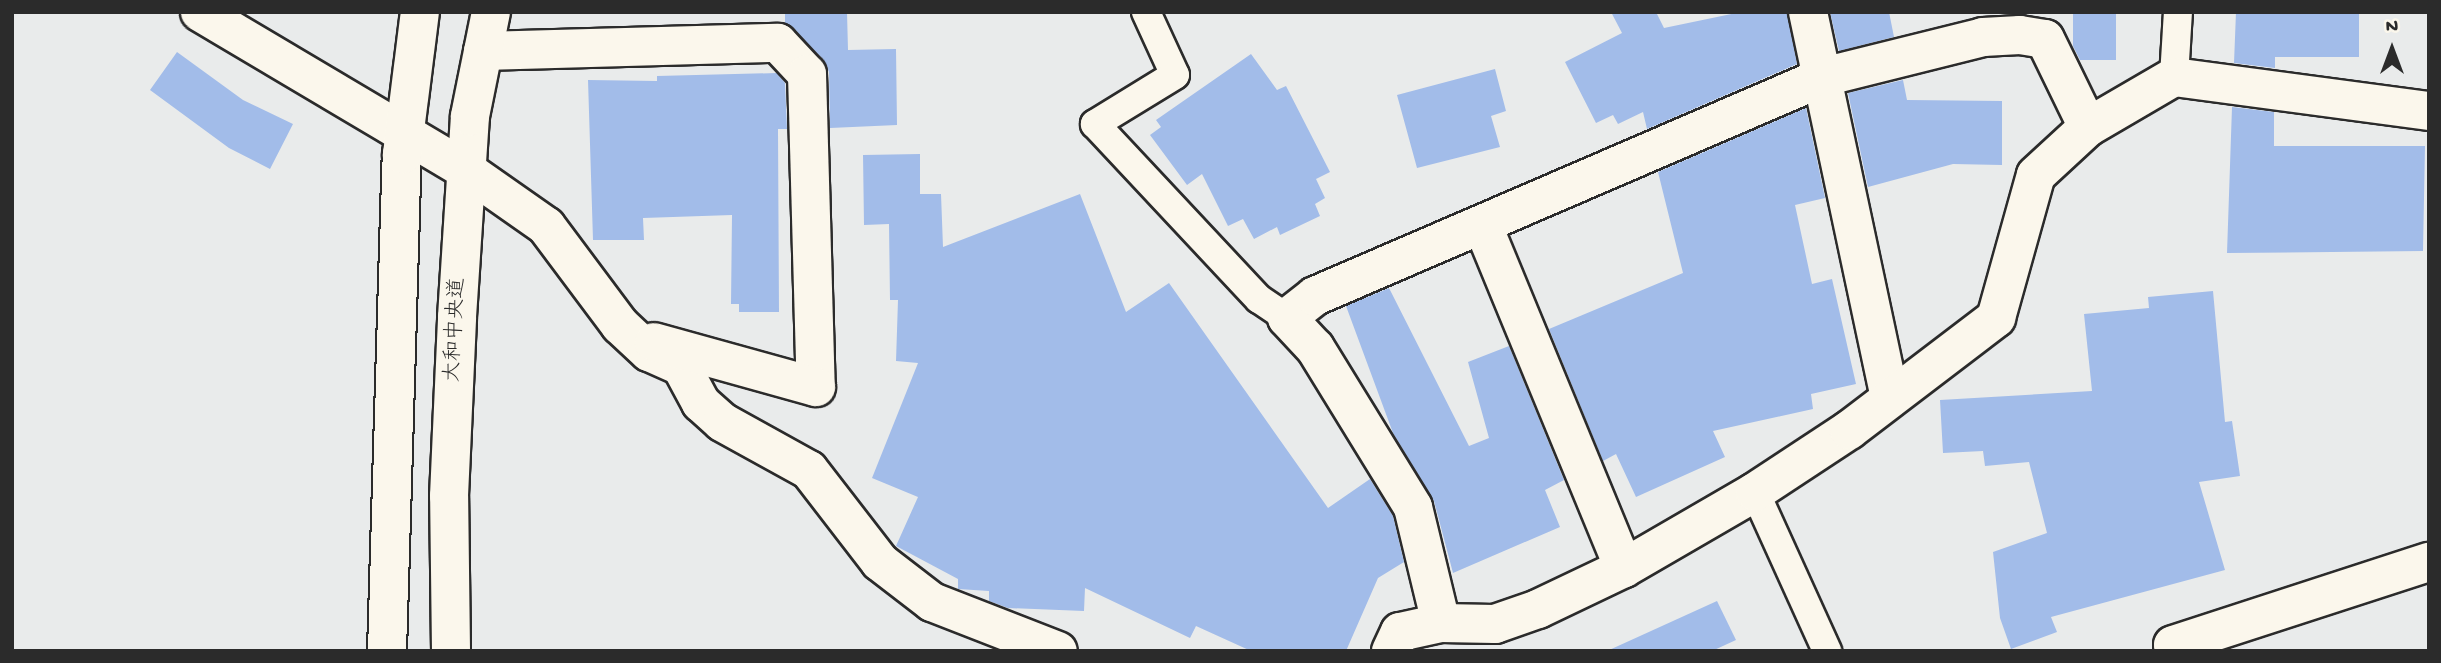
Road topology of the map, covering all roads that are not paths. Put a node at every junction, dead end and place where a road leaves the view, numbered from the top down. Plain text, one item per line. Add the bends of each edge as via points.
1 (200, 12) edge
2 (420, 12) edge
3 (491, 12) edge
4 (1146, 12) edge
5 (1808, 12) edge
6 (2178, 12) edge
7 (2018, 24) edge
8 (483, 51) junction
9 (1823, 77) junction
10 (2174, 77) junction
11 (2429, 111) edge
12 (2088, 127) junction
13 (405, 135) junction
14 (466, 170) junction
15 (1483, 226) junction
16 (1287, 318) junction
17 (632, 336) junction
18 (1890, 397) junction
19 (1755, 492) junction
20 (2429, 562) edge
21 (1624, 568) junction
22 (1441, 623) junction
23 (387, 651) edge
24 (452, 651) edge
25 (1058, 651) edge
26 (1391, 651) edge
27 (1828, 651) edge
28 (2175, 651) edge

1 - 13 street
2 - 13 street
3 - 8 street, 大和中央道
4 - 16 lane via 1175,75 1095,124 1259,299
5 - 9 street
6 - 10 lane
7 - 9 street
7 - 12 street via 2045,39
8 - 14 street, 大和中央道 via 470,116
8 - 17 street via 778,43 807,74 816,387
9 - 15 street via 1686,132
9 - 18 street
10 - 11 street
10 - 12 street
12 - 18 street via 2036,175 1996,318
13 - 14 street
13 - 23 street
14 - 17 street via 546,226 569,263
14 - 24 street, 大和中央道 via 449,496
15 - 16 street via 1315,296
15 - 21 street
16 - 22 street via 1315,348 1413,507
17 - 25 street via 649,352 681,366 701,403 722,422 809,470 880,562 932,602
18 - 19 street
19 - 21 street
19 - 27 lane
20 - 28 street via 2173,645
21 - 22 street via 1495,624
22 - 26 street via 1400,632

